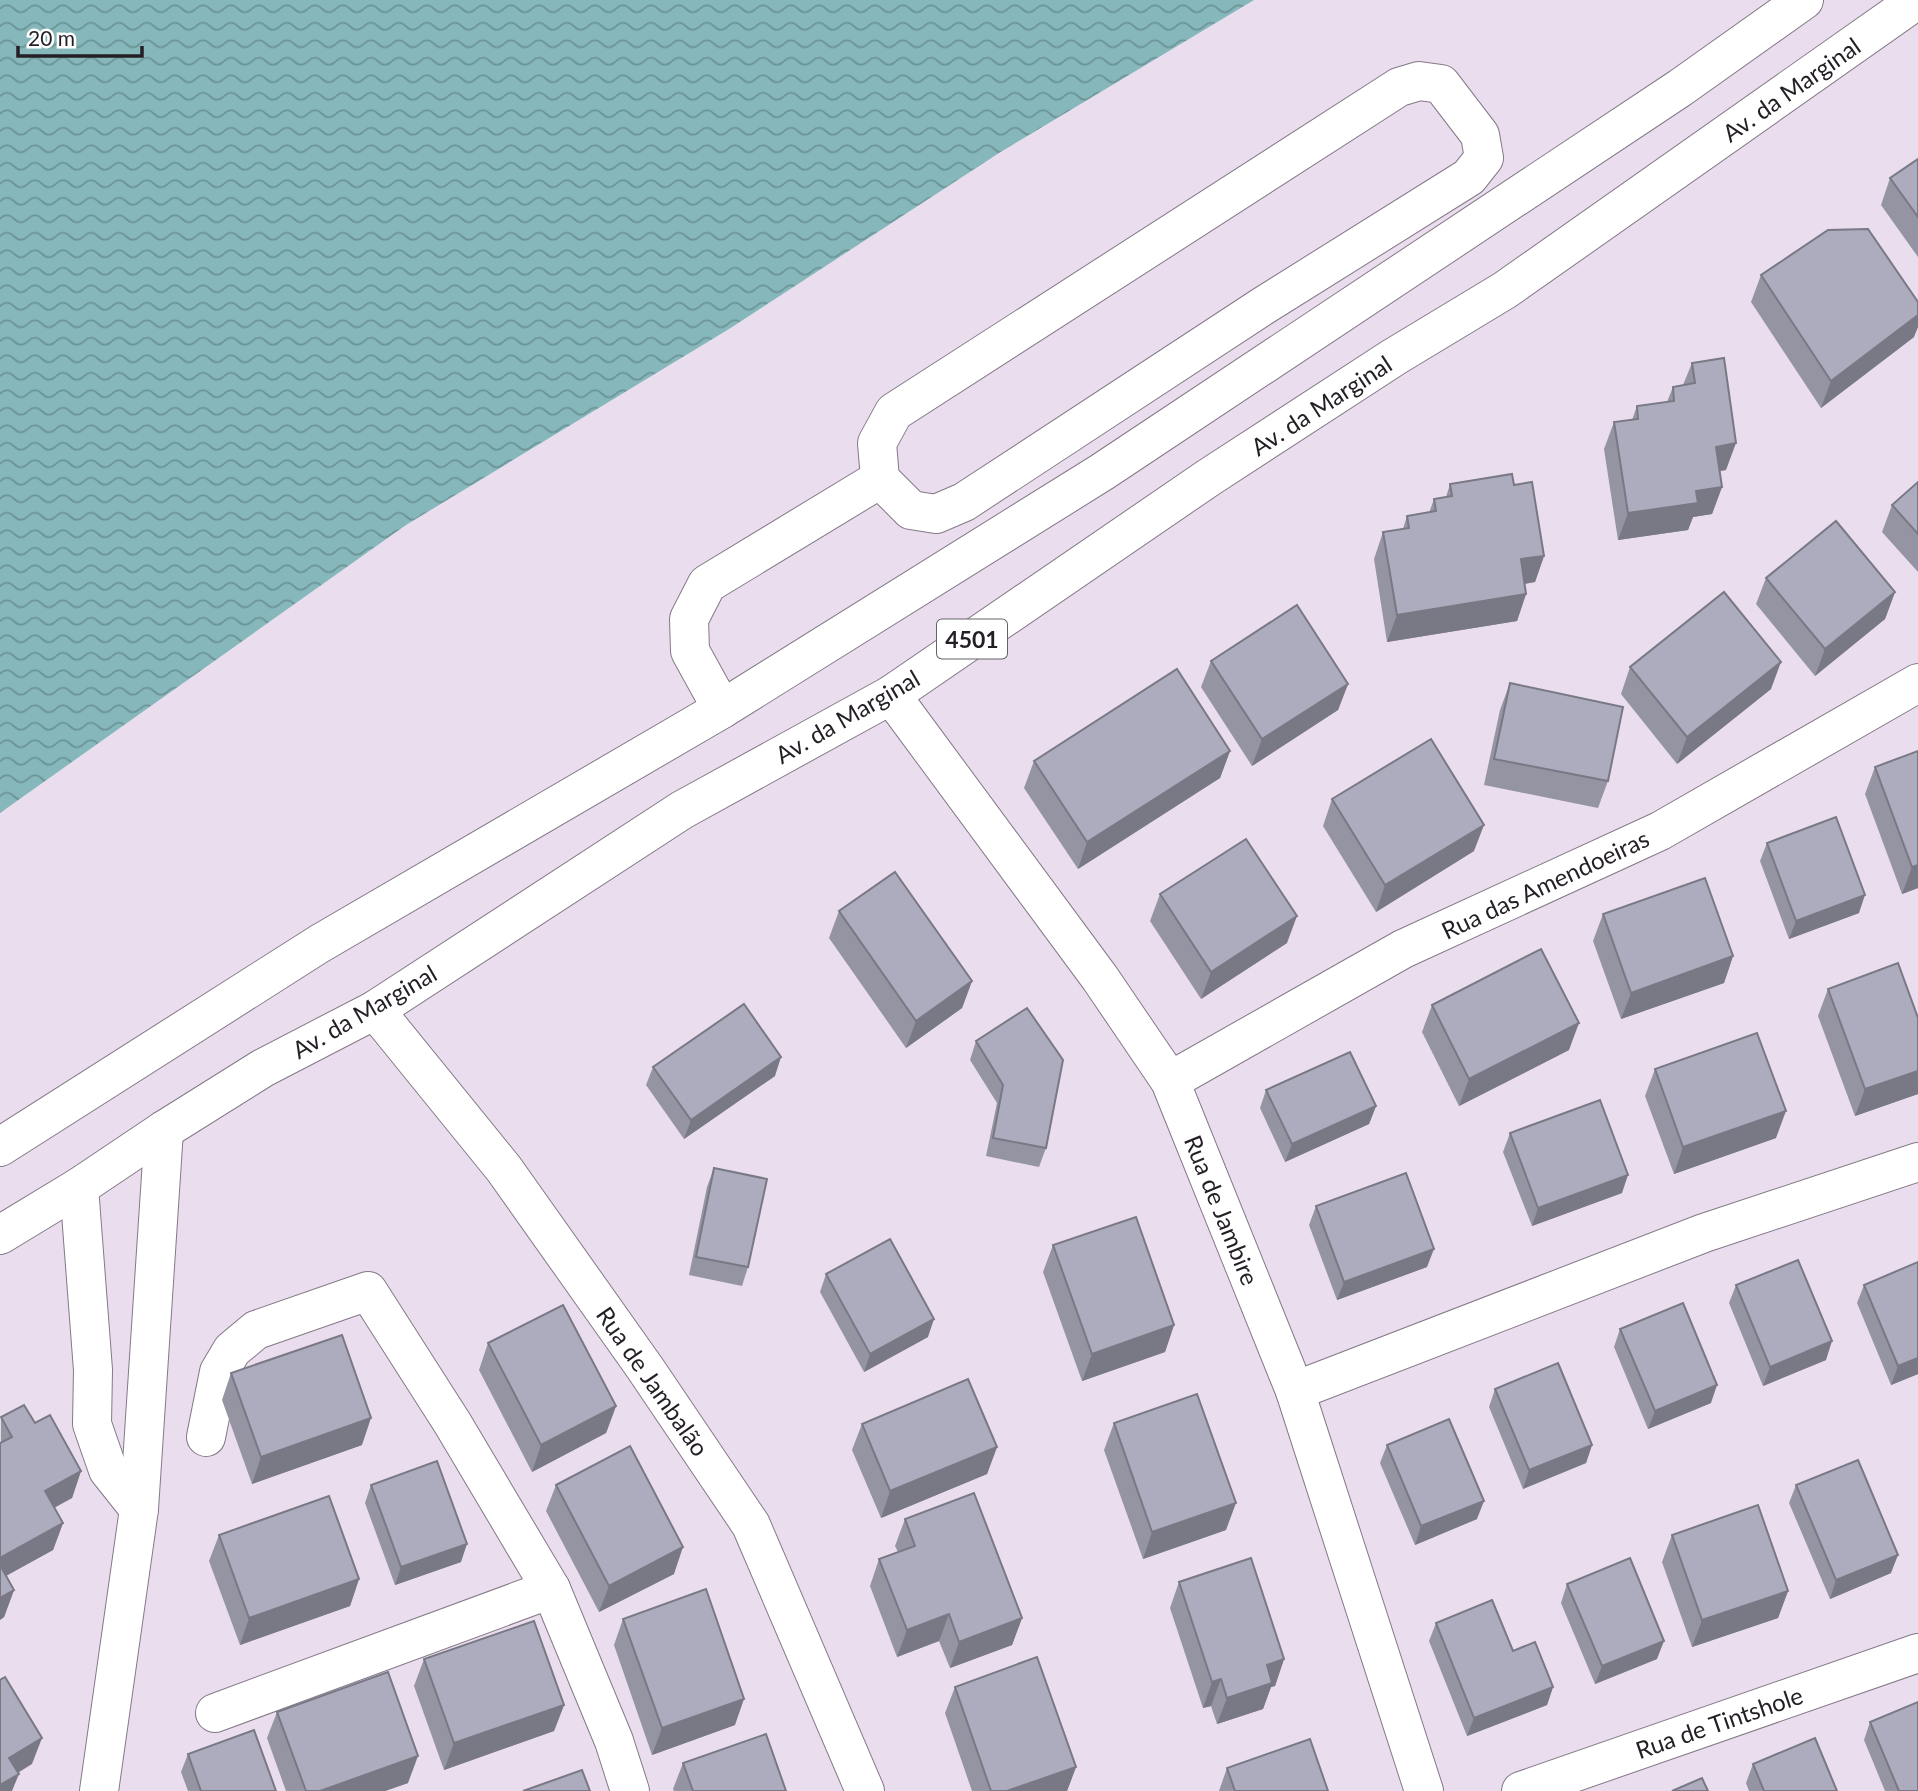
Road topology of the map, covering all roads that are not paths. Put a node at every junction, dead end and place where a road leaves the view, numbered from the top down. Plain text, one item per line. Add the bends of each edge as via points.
1 (1804, 0) edge
2 (1917, 0) edge
3 (880, 480) junction
4 (1918, 683) edge
5 (891, 695) junction
6 (722, 709) junction
7 (374, 1010) junction
8 (1170, 1081) junction
9 (164, 1130) junction
10 (0, 1147) edge
11 (1918, 1161) edge
12 (79, 1187) junction
13 (0, 1236) edge
14 (1295, 1391) junction
15 (206, 1437) dead end
16 (139, 1509) junction
17 (551, 1589) junction
18 (1918, 1653) edge
19 (215, 1713) dead end
20 (99, 1791) edge
21 (630, 1791) edge
22 (865, 1791) edge
23 (1424, 1791) edge
24 (1521, 1791) edge

1 - 6 main road via 1669,95 1102,472
2 - 5 main road, Av. da Marginal / 4501 via 1505,290 1208,478
3 - 3 main road via 911,510 936,514 964,502 1469,177 1484,158 1480,135 1441,84 1419,81 1399,87 894,412 877,443
3 - 6 main road via 707,584 689,619 690,651
4 - 8 main road, Rua das Amendoeiras via 1660,831 1403,949
5 - 7 main road, Av. da Marginal / 4501 via 682,810
5 - 8 main road, Rua de Jambire via 1100,978
6 - 10 main road via 319,943
7 - 9 main road, Av. da Marginal / 4501 via 263,1068
7 - 22 main road, Rua de Jambalão via 504,1169 751,1525
8 - 14 main road, Rua de Jambire
9 - 12 main road, Av. da Marginal / 4501
9 - 16 main road
11 - 14 main road via 1704,1233
12 - 13 main road, Av. da Marginal / 4501
12 - 16 main road via 93,1370 92,1424 108,1470
14 - 23 main road, Rua de Jambire
15 - 17 main road via 219,1372 232,1350 256,1330 368,1291
16 - 20 main road
17 - 19 main road
17 - 21 main road
18 - 24 main road, Rua de Tintshole

